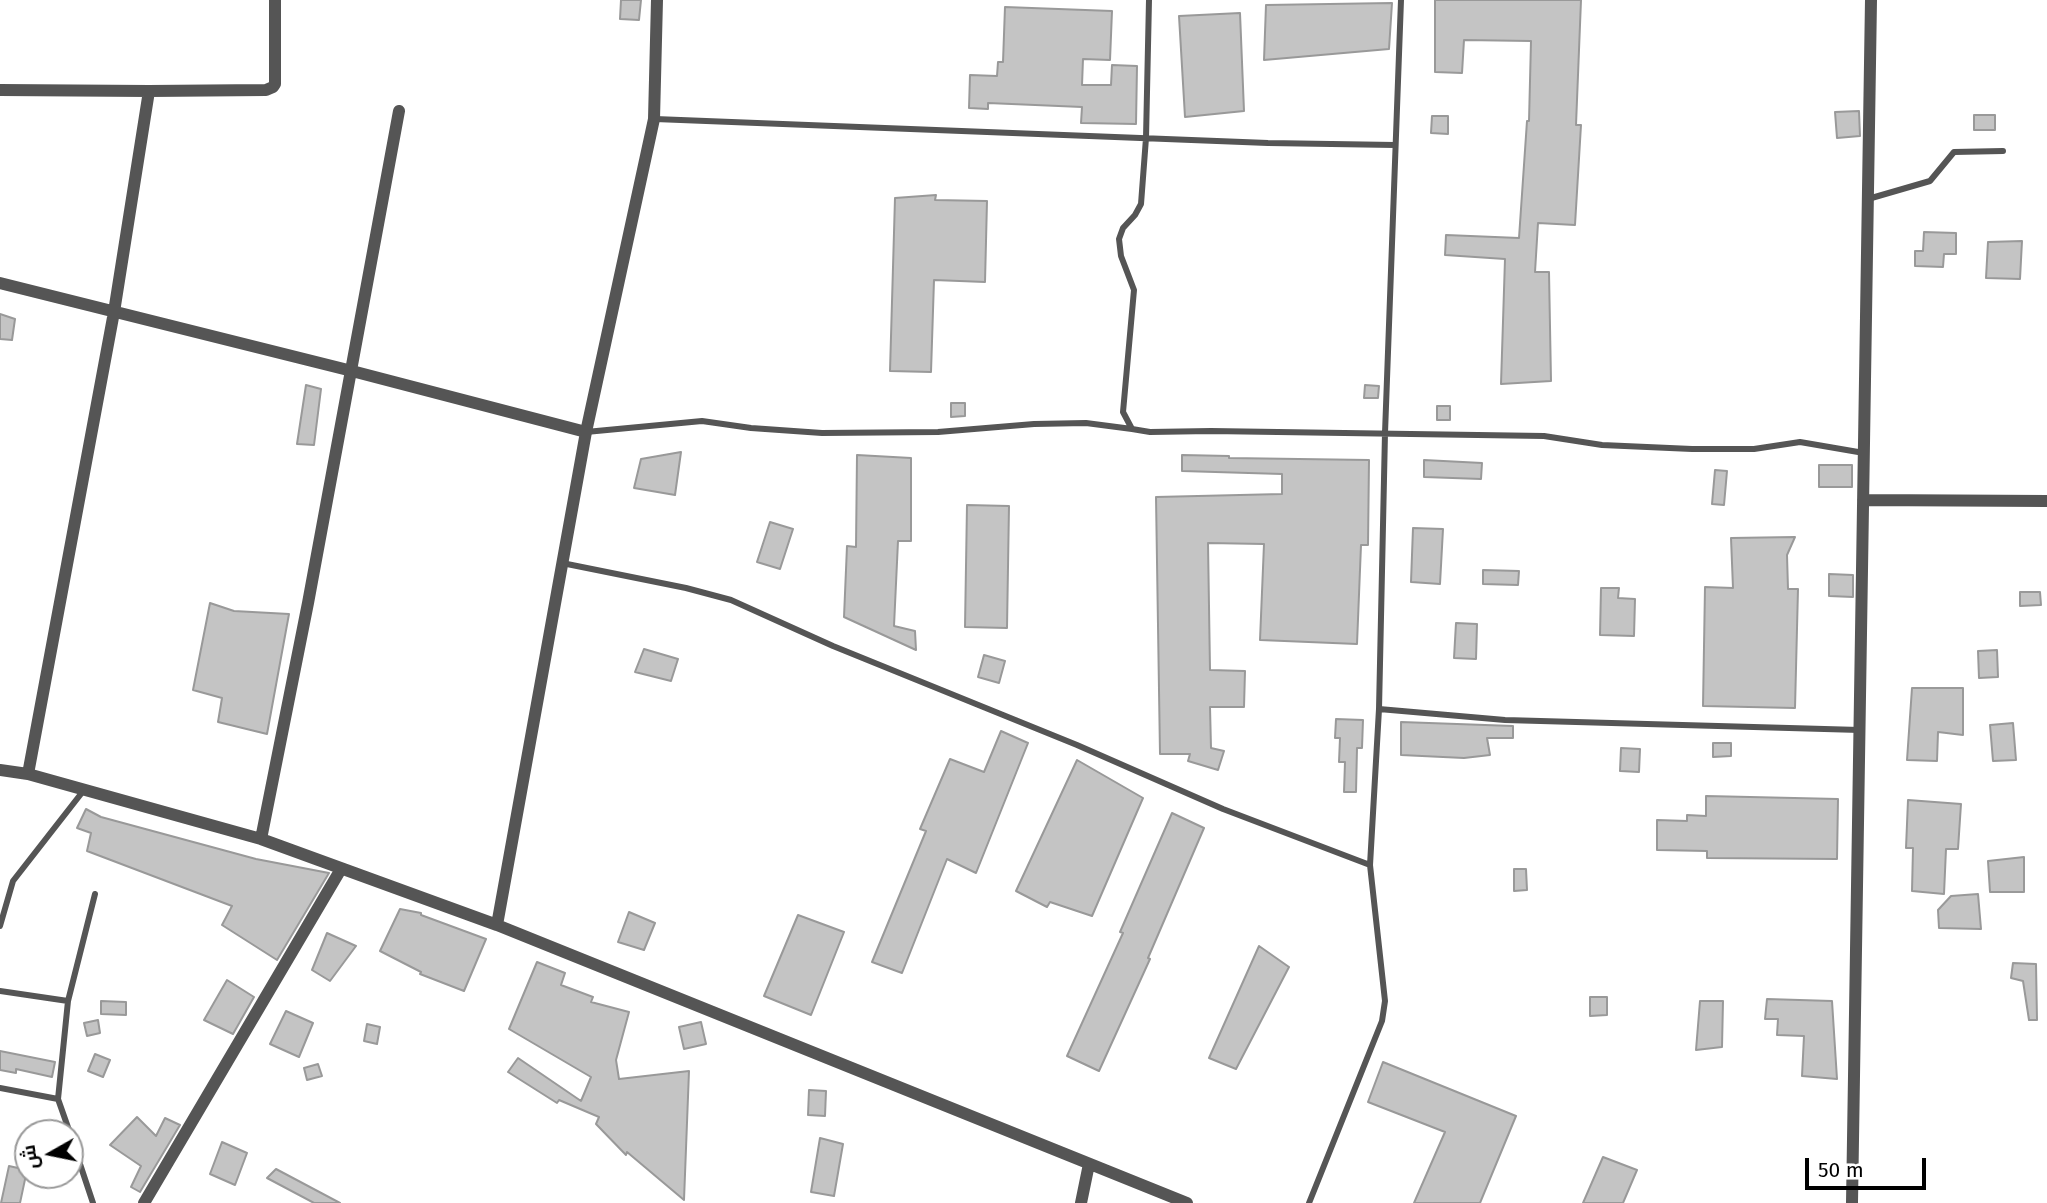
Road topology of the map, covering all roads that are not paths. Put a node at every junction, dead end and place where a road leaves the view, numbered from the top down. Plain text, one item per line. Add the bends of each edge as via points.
1 (275, 0) edge
2 (657, 0) edge
3 (1149, 0) edge
4 (1401, 0) edge
5 (1871, 0) edge
6 (0, 90) edge
7 (149, 91) junction
8 (399, 111) dead end
9 (654, 119) junction
10 (1146, 138) junction
11 (1395, 145) junction
12 (2003, 151) dead end
13 (1868, 199) junction
14 (0, 283) edge
15 (114, 312) junction
16 (352, 371) junction
17 (1132, 429) junction
18 (586, 432) junction
19 (1385, 433) junction
20 (1864, 453) junction
21 (1863, 500) junction
22 (2047, 501) edge
23 (562, 563) junction
24 (1379, 709) junction
25 (1860, 730) junction
26 (0, 770) edge
27 (27, 774) junction
28 (84, 790) junction
29 (261, 839) junction
30 (1370, 864) junction
31 (341, 869) junction
32 (95, 894) dead end
33 (497, 925) junction
34 (0, 926) edge
35 (0, 991) edge
36 (68, 1001) junction
37 (0, 1088) edge
38 (58, 1099) junction
39 (65, 1119) edge
40 (1089, 1164) junction
41 (84, 1176) edge
42 (93, 1203) edge
43 (144, 1203) edge
44 (1081, 1203) edge
45 (1188, 1203) edge
46 (1309, 1203) edge
47 (1852, 1203) edge

1 - 7 street via 273,88
2 - 9 street
3 - 10 lane
4 - 11 lane
5 - 13 street
6 - 7 street
7 - 15 street
8 - 16 street
9 - 10 lane
9 - 18 street
10 - 11 lane
10 - 17 lane via 1141,204 1123,228 1118,248 1134,290 1123,412
11 - 19 lane
12 - 13 lane via 1954,152 1930,181
13 - 20 street
14 - 15 street
15 - 16 street
15 - 27 street
16 - 18 street
16 - 29 street
17 - 18 lane via 1060,424 822,433 702,421
17 - 19 lane
18 - 23 street
19 - 20 lane via 1544,436 1602,445 1692,449 1754,449 1800,442
19 - 24 lane
20 - 21 street
21 - 22 street
21 - 25 street
23 - 30 lane via 731,600 1223,809
23 - 33 street
24 - 25 lane via 1506,720
24 - 30 lane
25 - 47 street
26 - 27 street
27 - 28 street
28 - 29 street
28 - 34 lane via 13,881
29 - 31 street
30 - 46 lane via 1383,972 1382,1021
31 - 33 street
31 - 43 street
32 - 36 lane
33 - 40 street
35 - 36 lane
36 - 38 lane
37 - 38 lane
38 - 39 lane
40 - 44 street
40 - 45 street
41 - 42 lane

